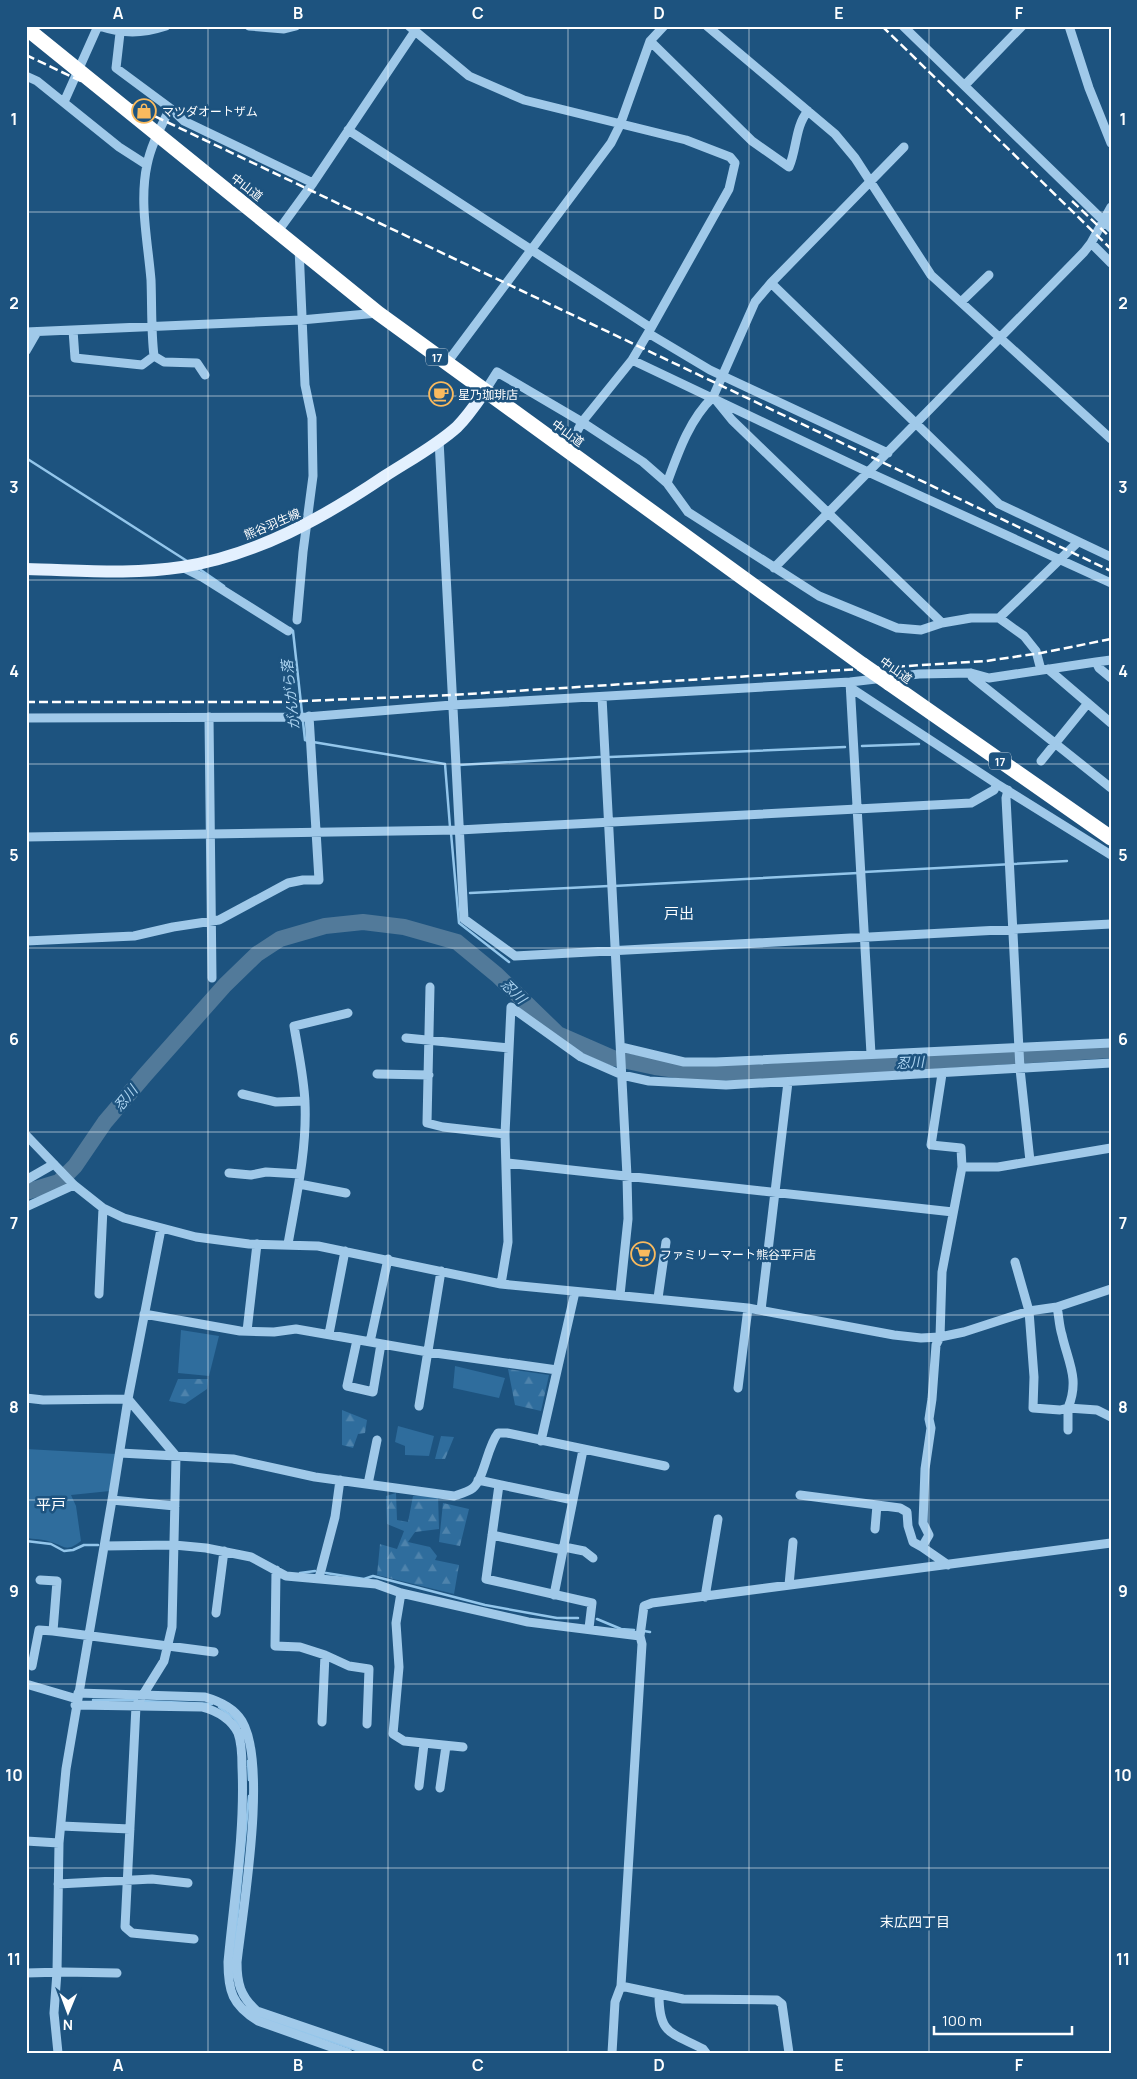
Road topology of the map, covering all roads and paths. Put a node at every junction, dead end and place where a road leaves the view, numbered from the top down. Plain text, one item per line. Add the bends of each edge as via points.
1 (98, 26) edge
2 (166, 26) edge
3 (249, 26) edge
4 (296, 26) edge
5 (664, 26) edge
6 (707, 26) edge
7 (904, 26) edge
8 (1022, 26) edge
9 (1069, 26) edge
10 (26, 28) edge
11 (412, 29) edge
12 (120, 32) junction
13 (650, 41) junction
14 (79, 72) junction
15 (26, 76) edge
16 (965, 85) junction
17 (64, 102) junction
18 (170, 108) junction
19 (808, 111) junction
20 (620, 125) junction
21 (348, 130) junction
22 (156, 135) junction
23 (1111, 143) edge
24 (904, 147) dead end
25 (147, 165) junction
26 (870, 181) junction
27 (313, 183) junction
28 (1111, 207) edge
29 (1104, 221) junction
30 (1111, 228) edge
31 (278, 231) junction
32 (1091, 243) junction
33 (299, 248) junction
34 (531, 250) junction
35 (1111, 263) edge
36 (989, 275) dead end
37 (771, 283) junction
38 (961, 302) junction
39 (378, 313) junction
40 (301, 320) junction
41 (152, 325) junction
42 (73, 330) junction
43 (650, 331) junction
44 (26, 332) edge
45 (37, 332) junction
46 (1000, 338) junction
47 (26, 350) edge
48 (154, 356) junction
49 (632, 360) junction
50 (446, 364) junction
51 (205, 375) dead end
52 (723, 375) junction
53 (485, 391) junction
54 (713, 397) junction
55 (582, 422) junction
56 (916, 423) junction
57 (1111, 439) edge
58 (439, 440) junction
59 (567, 450) junction
60 (888, 452) junction
61 (868, 472) junction
62 (667, 483) junction
63 (828, 513) junction
64 (306, 524) junction
65 (1078, 542) junction
66 (1111, 557) edge
67 (1059, 560) junction
68 (183, 566) junction
69 (774, 568) junction
70 (26, 569) edge
71 (1111, 584) edge
72 (999, 618) junction
73 (297, 620) dead end
74 (942, 623) junction
75 (288, 631) dead end
76 (1111, 660) edge
77 (1096, 662) junction
78 (1045, 670) junction
79 (971, 673) junction
80 (1111, 678) edge
81 (851, 685) junction
82 (602, 697) junction
83 (1088, 703) junction
84 (452, 705) junction
85 (305, 716) junction
86 (209, 717) junction
87 (26, 718) edge
88 (1111, 723) edge
89 (1056, 743) junction
90 (1041, 761) dead end
91 (998, 784) junction
92 (1111, 788) edge
93 (1008, 790) junction
94 (856, 809) junction
95 (608, 822) junction
96 (458, 830) junction
97 (316, 832) junction
98 (210, 833) junction
99 (26, 837) edge
100 (1111, 838) edge
101 (1111, 855) edge
102 (212, 922) junction
103 (1111, 924) edge
104 (1012, 929) junction
105 (864, 937) junction
106 (26, 941) edge
107 (615, 950) junction
108 (212, 978) dead end
109 (430, 987) dead end
110 (348, 1012) dead end
111 (406, 1038) dead end
112 (430, 1040) junction
113 (1111, 1044) edge
114 (1019, 1047) junction
115 (509, 1048) junction
116 (621, 1050) junction
117 (871, 1054) junction
118 (1111, 1063) edge
119 (1020, 1067) junction
120 (622, 1072) junction
121 (378, 1074) dead end
122 (942, 1074) junction
123 (429, 1075) junction
124 (788, 1082) junction
125 (242, 1094) dead end
126 (305, 1101) junction
127 (505, 1134) junction
128 (26, 1135) edge
129 (1111, 1148) edge
130 (1030, 1161) junction
131 (507, 1163) junction
132 (54, 1164) junction
133 (962, 1168) junction
134 (229, 1173) dead end
135 (300, 1174) junction
136 (626, 1176) junction
137 (26, 1180) edge
138 (72, 1183) junction
139 (299, 1184) junction
140 (776, 1192) junction
141 (346, 1193) dead end
142 (26, 1207) edge
143 (103, 1208) junction
144 (953, 1212) junction
145 (161, 1229) junction
146 (666, 1242) dead end
147 (257, 1244) junction
148 (288, 1244) junction
149 (345, 1251) junction
150 (388, 1259) junction
151 (1015, 1262) dead end
152 (441, 1271) junction
153 (501, 1284) junction
154 (1111, 1289) edge
155 (574, 1292) junction
156 (99, 1294) dead end
157 (620, 1295) junction
158 (658, 1298) junction
159 (1057, 1307) junction
160 (748, 1308) junction
161 (761, 1310) junction
162 (1029, 1311) junction
163 (144, 1314) junction
164 (248, 1331) junction
165 (329, 1334) junction
166 (940, 1337) junction
167 (358, 1340) junction
168 (370, 1342) junction
169 (381, 1344) junction
170 (428, 1352) junction
171 (557, 1370) junction
172 (738, 1388) dead end
173 (26, 1398) edge
174 (128, 1399) junction
175 (419, 1406) dead end
176 (1068, 1408) junction
177 (1111, 1417) edge
178 (1068, 1430) dead end
179 (377, 1440) dead end
180 (541, 1441) junction
181 (583, 1450) junction
182 (120, 1453) junction
183 (176, 1456) junction
184 (665, 1466) dead end
185 (340, 1480) junction
186 (478, 1480) junction
187 (368, 1484) junction
188 (499, 1485) junction
189 (800, 1495) dead end
190 (112, 1500) junction
191 (573, 1500) junction
192 (877, 1505) junction
193 (175, 1506) junction
194 (718, 1519) dead end
195 (875, 1529) dead end
196 (492, 1535) junction
197 (793, 1542) dead end
198 (1111, 1543) edge
199 (174, 1545) junction
200 (104, 1546) junction
201 (922, 1547) junction
202 (563, 1548) junction
203 (224, 1551) junction
204 (593, 1558) dead end
205 (948, 1565) junction
206 (276, 1570) junction
207 (319, 1578) junction
208 (40, 1580) dead end
209 (789, 1585) junction
210 (401, 1593) junction
211 (554, 1595) junction
212 (705, 1596) junction
213 (216, 1613) dead end
214 (589, 1628) junction
215 (53, 1631) junction
216 (88, 1636) junction
217 (640, 1636) junction
218 (168, 1645) junction
219 (214, 1652) dead end
220 (325, 1655) junction
221 (32, 1666) dead end
222 (26, 1684) edge
223 (144, 1694) junction
224 (77, 1699) junction
225 (136, 1706) junction
226 (322, 1722) dead end
227 (367, 1724) dead end
228 (424, 1744) junction
229 (446, 1746) junction
230 (463, 1747) dead end
231 (419, 1786) dead end
232 (440, 1788) dead end
233 (61, 1826) junction
234 (130, 1829) junction
235 (26, 1841) edge
236 (59, 1842) junction
237 (126, 1879) junction
238 (188, 1883) dead end
239 (58, 1884) junction
240 (194, 1939) dead end
241 (57, 1972) junction
242 (26, 1973) edge
243 (117, 1973) dead end
244 (620, 1986) junction
245 (659, 1995) junction
246 (704, 2052) edge
247 (58, 2053) edge
248 (348, 2053) edge
249 (380, 2053) edge
250 (612, 2053) edge
251 (790, 2053) edge

1 - 12 street
1 - 14 street
2 - 12 street via 152,31
3 - 4 street via 284,29
5 - 13 street
6 - 19 street
7 - 16 street
8 - 16 street
9 - 23 street
10 - 14 highway, 中山道 / 17
11 - 20 street via 469,76 524,100
11 - 21 street
12 - 18 street via 116,68
13 - 19 street via 752,141 789,167 800,120
13 - 20 street
14 - 17 street
14 - 22 highway, 中山道 / 17
15 - 17 street
16 - 29 street
17 - 25 street via 119,147
18 - 22 street
18 - 27 street via 184,121
19 - 26 street via 834,134
20 - 34 street via 606,150
20 - 43 street via 686,140 730,157 735,163 729,189
21 - 27 street
21 - 34 street
22 - 25 street
22 - 31 highway, 中山道 / 17
24 - 26 street
25 - 41 street via 144,196
26 - 37 street
26 - 38 street via 931,275
27 - 31 street
28 - 29 street
29 - 30 street
29 - 32 street
31 - 33 highway, 中山道 / 17
32 - 35 street
32 - 46 street
33 - 39 highway, 中山道 / 17
33 - 40 street
34 - 43 street
34 - 50 street
36 - 38 street
37 - 52 street via 755,302
37 - 56 street
38 - 46 street
39 - 40 street
39 - 50 highway, 中山道 / 17
40 - 41 street
40 - 64 street via 305,384 312,418 313,476
41 - 42 street
41 - 48 street
42 - 45 street
42 - 48 street via 75,358 142,365
43 - 49 street
43 - 52 street
44 - 45 street
45 - 47 street
46 - 56 street
46 - 57 street
48 - 51 street via 164,362 197,363
49 - 54 street
49 - 55 street
50 - 53 highway, 中山道 / 17
52 - 54 street
52 - 60 street
53 - 55 street via 497,372
53 - 58 main road, 熊谷羽生線 via 462,421
53 - 59 highway, 中山道 / 17
54 - 61 street
54 - 62 street via 683,439
54 - 63 street via 732,420
55 - 59 street
55 - 62 street via 643,462
56 - 60 street
56 - 65 street via 999,504
58 - 64 main road, 熊谷羽生線 via 337,508
58 - 84 street
59 - 100 highway, 中山道 / 17, bridge via 863,665
60 - 61 street
61 - 63 street
61 - 67 street
62 - 69 street via 688,512
63 - 69 street
63 - 74 street
64 - 68 main road, 熊谷羽生線 via 248,549
64 - 73 street
65 - 66 street
65 - 67 street
67 - 71 street
67 - 72 street
68 - 70 main road, 熊谷羽生線 via 126,571
68 - 75 street
69 - 74 street via 819,596 897,628 921,630
72 - 74 street
72 - 78 street via 1017,630 1036,651
76 - 77 street
77 - 78 street
77 - 80 street
78 - 79 street via 989,678
78 - 83 street
79 - 81 street via 919,674
79 - 89 street
81 - 82 street
81 - 91 street
81 - 94 street
82 - 84 street
82 - 95 street
83 - 88 street
83 - 89 street
84 - 85 street
84 - 96 street
85 - 86 street
85 - 97 street via 310,735
86 - 87 street
86 - 98 street
89 - 90 street
89 - 92 street
91 - 93 street
91 - 94 street via 994,790 971,803
93 - 101 street
93 - 104 street
94 - 95 street
94 - 105 street
95 - 96 street
95 - 107 street
96 - 97 street
96 - 107 street via 464,919 515,956
97 - 98 street
97 - 102 street via 319,880 288,883
98 - 99 street
98 - 102 street
102 - 106 street via 134,936
102 - 108 street
103 - 104 street
104 - 105 street
104 - 114 street
105 - 107 street
105 - 117 street
107 - 116 street
109 - 112 street
110 - 126 street via 294,1026
111 - 112 street
112 - 115 street
112 - 123 street
113 - 114 street
114 - 117 street
114 - 119 street
115 - 120 street via 511,1007 581,1057
115 - 127 street
116 - 117 street via 684,1062
116 - 120 street
118 - 119 street
119 - 122 street
119 - 130 street
120 - 124 street via 649,1081 690,1084
120 - 136 street
121 - 123 street
122 - 124 street
122 - 133 street via 931,1145 961,1148
123 - 127 street via 427,1123
124 - 140 street
125 - 126 street via 276,1102
126 - 135 street
127 - 131 street
128 - 132 street
129 - 130 street
130 - 133 street via 998,1167
131 - 136 street
131 - 153 street via 508,1242
132 - 137 street
132 - 138 street
133 - 144 street
134 - 135 street
135 - 139 street
136 - 140 street
136 - 157 street via 628,1219
138 - 142 street
138 - 143 street
139 - 141 street
139 - 148 street
140 - 144 street
140 - 161 street
143 - 145 street
143 - 156 street
144 - 166 street via 942,1272
145 - 147 street via 196,1237
145 - 163 street
146 - 158 street
147 - 148 street
147 - 164 street
148 - 149 street
149 - 150 street
149 - 165 street
150 - 152 street
150 - 168 street
151 - 162 street
152 - 153 street
152 - 170 street
153 - 155 street
154 - 159 street
155 - 157 street
155 - 171 street
157 - 158 street
158 - 160 street
159 - 162 street
159 - 176 street via 1061,1333 1074,1373 1073,1396
160 - 161 street
160 - 172 street
161 - 166 street via 894,1335
162 - 166 street
162 - 176 street via 1033,1408
163 - 164 street
163 - 174 street
164 - 165 street via 274,1332 296,1328
165 - 167 street
166 - 201 street via 936,1345 925,1469 923,1523 929,1535
167 - 168 street
167 - 169 street via 347,1386 373,1392
168 - 169 street
169 - 170 street
170 - 171 street
170 - 175 street
171 - 180 street
173 - 174 street
174 - 182 street
174 - 183 street
176 - 177 street via 1097,1410
176 - 178 street
179 - 187 street
180 - 181 street
180 - 186 street via 498,1433 492,1440
181 - 184 street
181 - 191 street
182 - 183 street
182 - 190 street
183 - 185 street via 233,1459
183 - 193 street
185 - 187 street
185 - 207 street via 335,1517
186 - 187 street via 474,1487 454,1496
186 - 188 street
188 - 191 street
188 - 196 street
189 - 192 street
190 - 193 street
190 - 200 street
191 - 202 street
192 - 195 street
192 - 201 street via 908,1512 913,1542
193 - 199 street
194 - 212 street
196 - 202 street
196 - 211 street via 486,1579
197 - 209 street
198 - 205 street
199 - 200 street
199 - 203 street
199 - 218 street via 172,1627
200 - 216 street
201 - 205 street
202 - 204 street via 584,1551
202 - 211 street
203 - 206 street via 251,1556
203 - 213 street
205 - 209 street
206 - 207 street via 286,1576
206 - 220 street via 275,1646 300,1647
207 - 210 street via 376,1584
208 - 215 street via 56,1581
209 - 212 street
210 - 214 street via 528,1622
210 - 228 street via 396,1623 399,1667 393,1734 404,1741
211 - 214 street via 592,1603
212 - 217 street via 644,1606
214 - 217 street
215 - 216 street
215 - 221 street via 40,1630
216 - 218 street
216 - 224 street
217 - 244 street
218 - 219 street
218 - 223 street via 164,1661
220 - 226 street
220 - 227 street via 349,1666 369,1669
222 - 224 street
223 - 224 street
223 - 225 street
223 - 249 street via 204,1697 218,1701 238,1715 247,1733 254,1806 237,1962 241,1993 257,2011
224 - 225 street
224 - 233 street
225 - 234 street
225 - 248 street via 214,1710 238,1733 243,1806 228,1985 244,2012 258,2021
228 - 229 street
228 - 231 street
229 - 230 street
229 - 232 street
233 - 234 street
233 - 236 street
234 - 237 street
235 - 236 street
236 - 239 street
237 - 238 street
237 - 239 street
237 - 240 street via 125,1927 132,1933
239 - 241 street
241 - 242 street
241 - 243 street
241 - 247 street via 54,2012
244 - 245 street
244 - 250 street via 615,2002
245 - 246 street via 662,2023 670,2032
245 - 251 street via 683,1999 778,2000 782,2004

